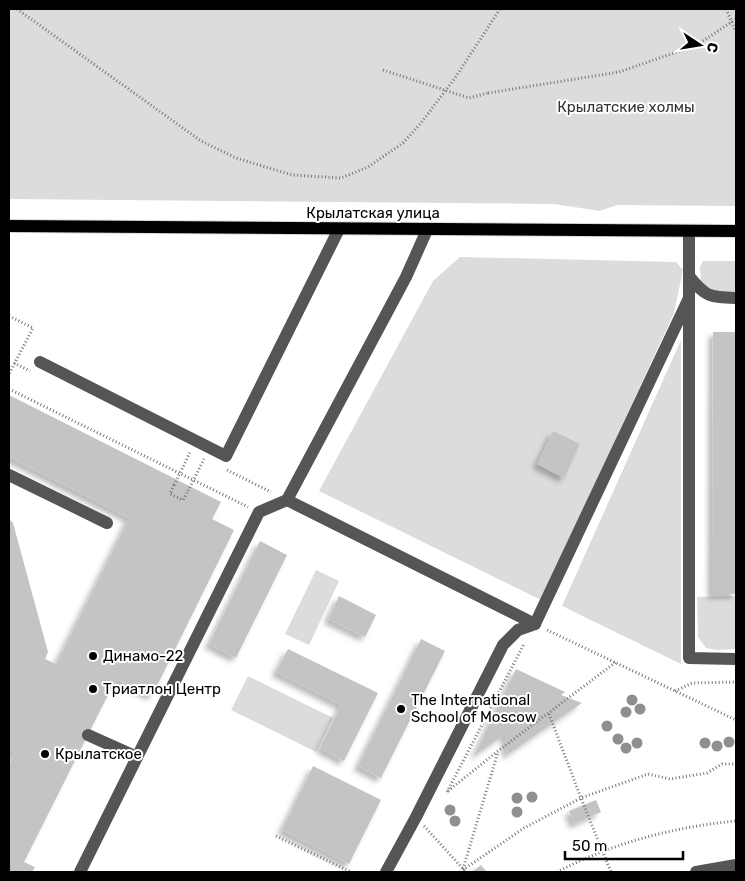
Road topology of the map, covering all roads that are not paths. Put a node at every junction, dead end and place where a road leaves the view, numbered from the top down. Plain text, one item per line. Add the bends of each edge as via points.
1 (9, 226) edge
2 (339, 229) junction
3 (427, 230) junction
4 (689, 231) junction
5 (736, 231) edge
6 (689, 276) junction
7 (689, 298) junction
8 (736, 298) edge
9 (40, 362) dead end
10 (9, 475) edge
11 (287, 500) junction
12 (106, 523) dead end
13 (535, 624) junction
14 (736, 659) edge
15 (88, 735) dead end
16 (137, 757) junction
17 (736, 865) edge
18 (80, 872) edge
19 (386, 872) edge
20 (696, 872) edge

1 - 2 main road, Крылатская улица
2 - 3 main road, Крылатская улица
2 - 9 lane via 226,456
3 - 4 main road, Крылатская улица
3 - 11 lane via 406,277
4 - 5 main road, Крылатская улица
4 - 6 lane
6 - 7 lane
6 - 8 lane via 701,292
7 - 13 lane
7 - 14 lane via 689,658
10 - 12 lane
11 - 13 lane
11 - 16 lane via 259,512
13 - 19 lane via 518,630 503,645
15 - 16 lane
16 - 18 lane
17 - 20 lane

